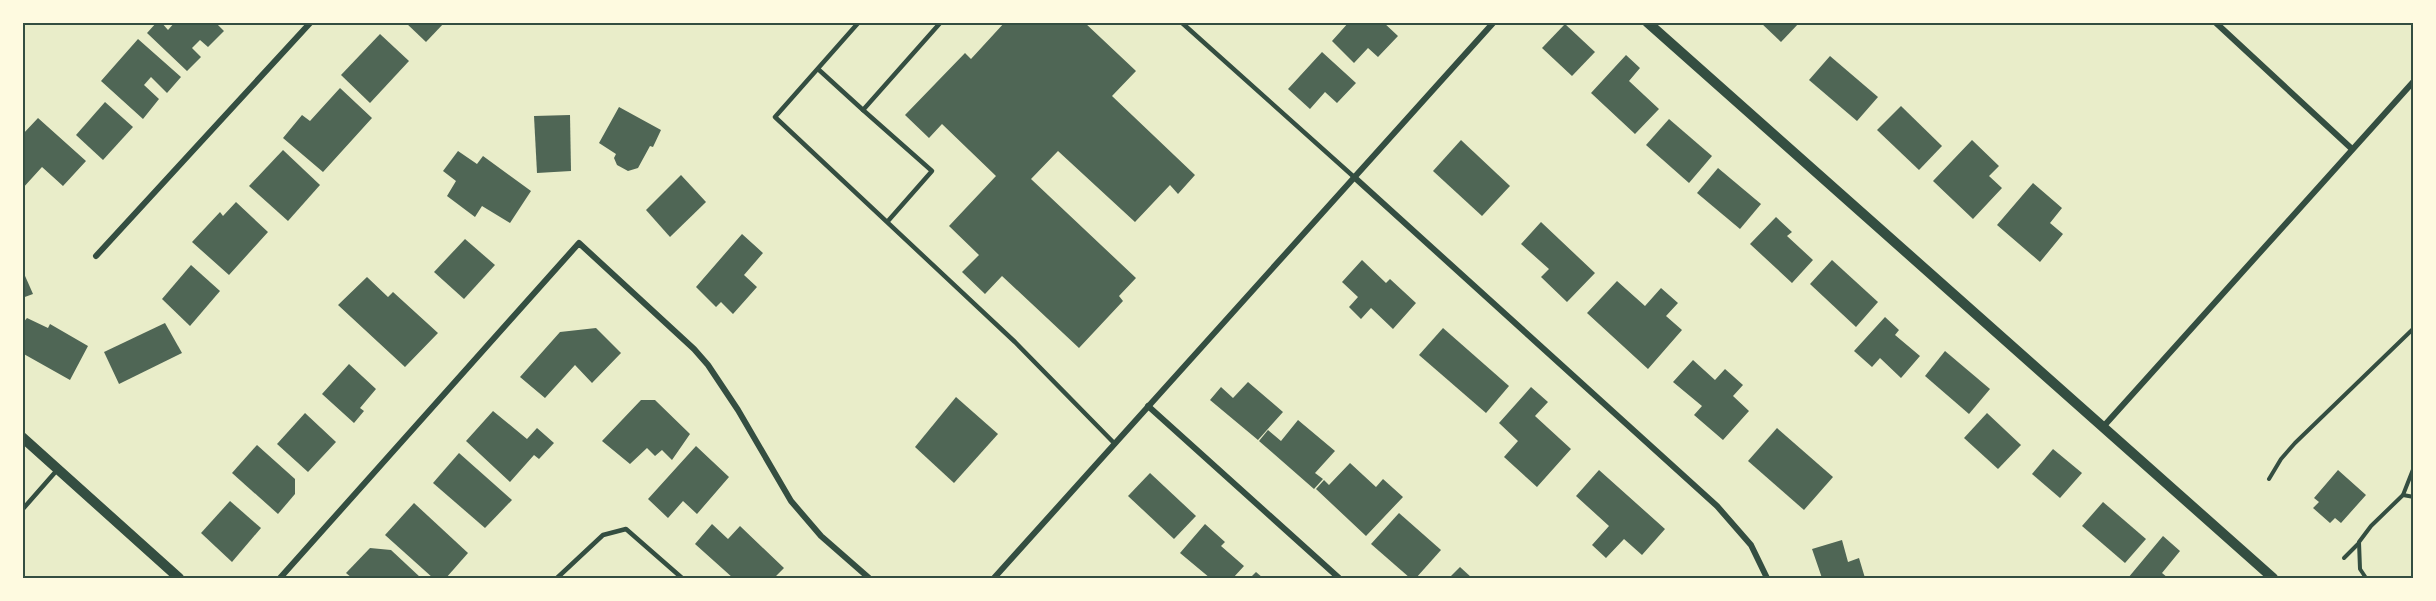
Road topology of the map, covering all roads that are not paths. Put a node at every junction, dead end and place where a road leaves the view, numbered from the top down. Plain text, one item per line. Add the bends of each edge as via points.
1 (311, 22) edge
2 (859, 22) edge
3 (941, 22) edge
4 (1181, 22) edge
5 (1494, 22) edge
6 (1647, 22) edge
7 (2215, 22) edge
8 (818, 69) junction
9 (2414, 81) edge
10 (863, 110) junction
11 (2352, 149) junction
12 (1354, 177) junction
13 (888, 221) junction
14 (96, 256) dead end
15 (1148, 406) junction
16 (2103, 426) junction
17 (22, 437) edge
18 (1115, 444) junction
19 (58, 469) junction
20 (22, 510) edge
21 (179, 579) edge
22 (280, 579) edge
23 (556, 579) edge
24 (682, 579) edge
25 (869, 579) edge
26 (994, 579) edge
27 (1339, 579) edge
28 (1767, 579) edge
29 (2273, 579) edge

1 - 14 street
2 - 8 lane
3 - 10 lane
4 - 12 lane
5 - 12 street
6 - 16 street
7 - 11 street
8 - 10 lane
8 - 13 lane via 775,117
9 - 11 street
10 - 13 lane via 932,171
11 - 16 street
12 - 15 street
12 - 28 street via 1717,506 1751,545
13 - 18 lane via 1016,342
15 - 18 street
15 - 27 street
16 - 29 street
17 - 19 street
18 - 26 street
19 - 20 lane
19 - 21 street
22 - 25 street via 579,243 701,357 727,392 804,519
23 - 24 lane via 603,535 626,529

